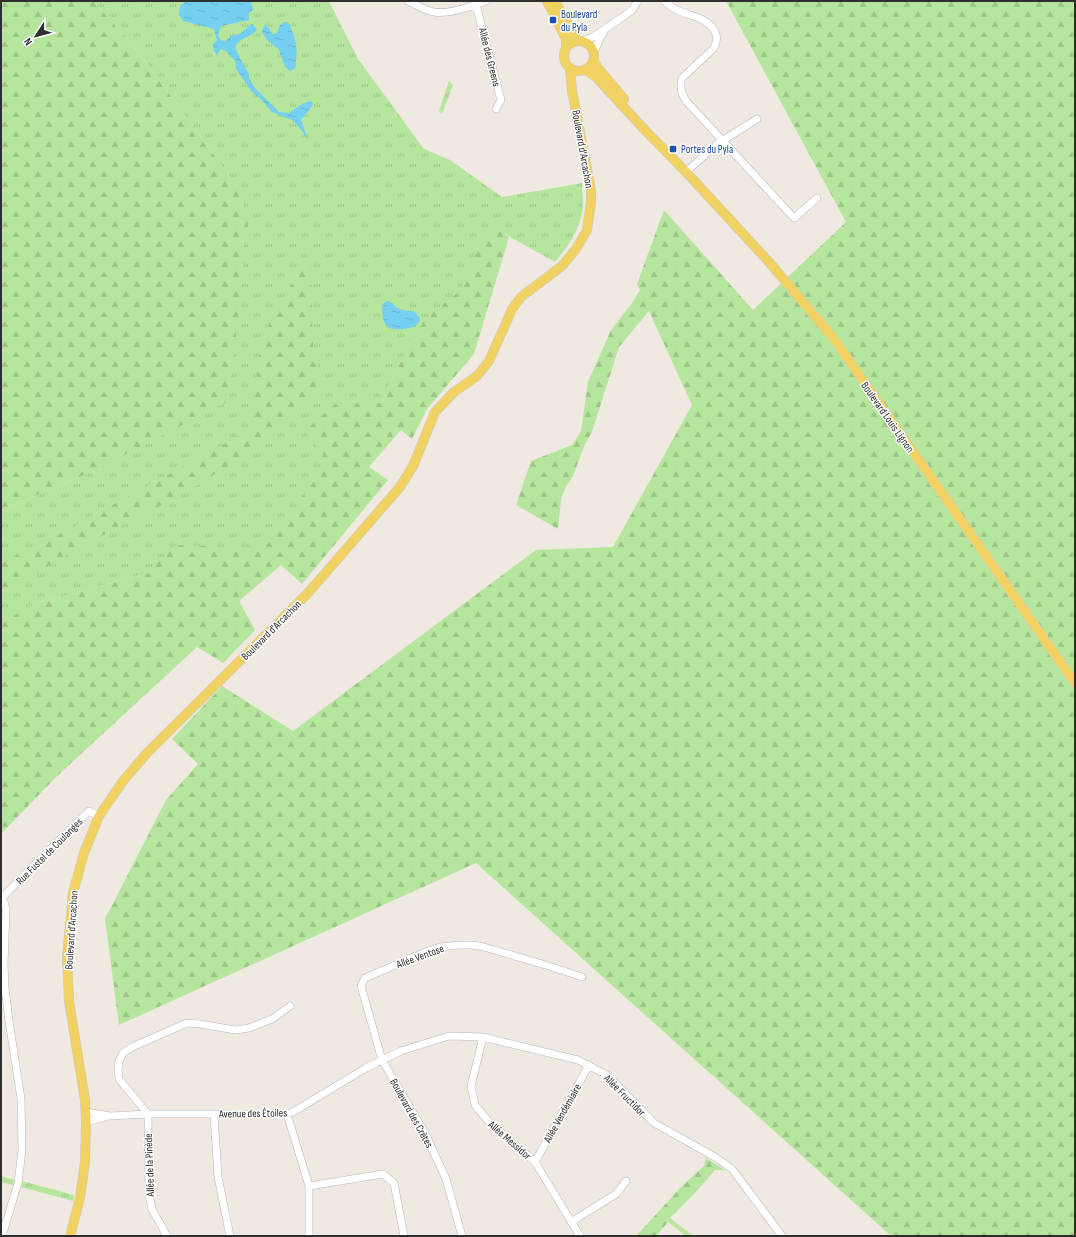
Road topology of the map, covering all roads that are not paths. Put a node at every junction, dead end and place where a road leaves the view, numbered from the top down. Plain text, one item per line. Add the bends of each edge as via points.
1 (408, 1) edge
2 (486, 1) edge
3 (547, 1) edge
4 (555, 1) edge
5 (638, 1) edge
6 (664, 1) edge
7 (476, 5) junction
8 (610, 26) junction
9 (580, 41) junction
10 (566, 48) junction
11 (594, 56) junction
12 (570, 69) junction
13 (584, 71) junction
14 (572, 91) junction
15 (496, 109) dead end
16 (757, 120) dead end
17 (722, 140) junction
18 (684, 170) junction
19 (818, 198) dead end
20 (1075, 683) edge
21 (99, 816) junction
22 (2, 898) edge
23 (582, 977) dead end
24 (290, 1006) dead end
25 (483, 1037) junction
26 (382, 1060) junction
27 (589, 1065) junction
28 (86, 1112) junction
29 (148, 1114) junction
30 (214, 1114) junction
31 (287, 1114) junction
32 (110, 1116) junction
33 (86, 1122) junction
34 (535, 1162) junction
35 (626, 1181) dead end
36 (309, 1186) junction
37 (571, 1222) junction
38 (2, 1236) edge
39 (70, 1236) edge
40 (166, 1236) edge
41 (230, 1236) edge
42 (309, 1236) edge
43 (404, 1236) edge
44 (462, 1236) edge
45 (580, 1236) edge
46 (782, 1236) edge

1 - 7 street via 439,13
2 - 7 street
3 - 10 main road via 566,39
4 - 9 main road
5 - 8 street via 632,10
6 - 17 street via 678,10 702,18 716,33 717,41 714,48 685,75 680,85 687,102
7 - 15 street, Allée des Greens via 500,100
8 - 9 street via 593,37
8 - 11 street via 600,38
9 - 10 main road via 570,43
9 - 11 main road via 588,43
10 - 12 main road via 564,62
11 - 13 main road via 591,67
11 - 18 main road via 597,67
12 - 13 main road
12 - 14 main road, Boulevard d'Arcachon
13 - 14 main road via 574,82
13 - 18 main road via 596,77
14 - 21 main road, Boulevard d'Arcachon via 591,190 587,230 576,249 562,266 521,298 512,309 490,361 477,376 454,392 436,412 413,466 400,486 308,593 147,753 123,781
16 - 17 street
17 - 18 street
17 - 19 street via 794,218
18 - 20 main road, Boulevard Louis Lignon via 769,262 834,339
21 - 22 street, Rue Fustel de Coulanges via 89,811
21 - 28 main road, Boulevard d'Arcachon via 84,853 73,893 67,957 69,1001
22 - 38 street via 6,909 5,988 22,1116 18,1184
23 - 26 street, Allée Ventose via 472,945 440,947 428,951 364,978 361,986
24 - 29 street via 272,1019 249,1028 235,1030 187,1023 123,1053 119,1061 119,1079
25 - 26 street, Allée Fructidor via 449,1036
25 - 27 street, Allée Fructidor via 578,1060
25 - 34 street, Allée Messidor via 471,1086 475,1105 489,1122
26 - 31 street, Avenue des Étoiles
26 - 44 street, Boulevard des Crêtes via 425,1133 446,1180
27 - 34 street, Allée Vendémiaire
27 - 46 street, Allée Fructidor via 607,1075 654,1123 732,1169
28 - 32 street, Avenue des Étoiles
28 - 33 main road, Boulevard d'Arcachon
29 - 30 street, Avenue des Étoiles
29 - 32 street, Avenue des Étoiles
29 - 40 street, Allée de la Pinède via 149,1195 152,1209
30 - 31 street, Avenue des Étoiles
30 - 41 street via 218,1177
31 - 36 street
32 - 33 street, Avenue des Étoiles
33 - 39 main road, Boulevard d'Arcachon via 85,1162 80,1198
34 - 37 street, Allée Messidor
35 - 37 street via 616,1194
36 - 42 street
36 - 43 street via 383,1174 394,1183
37 - 45 street, Allée Messidor

